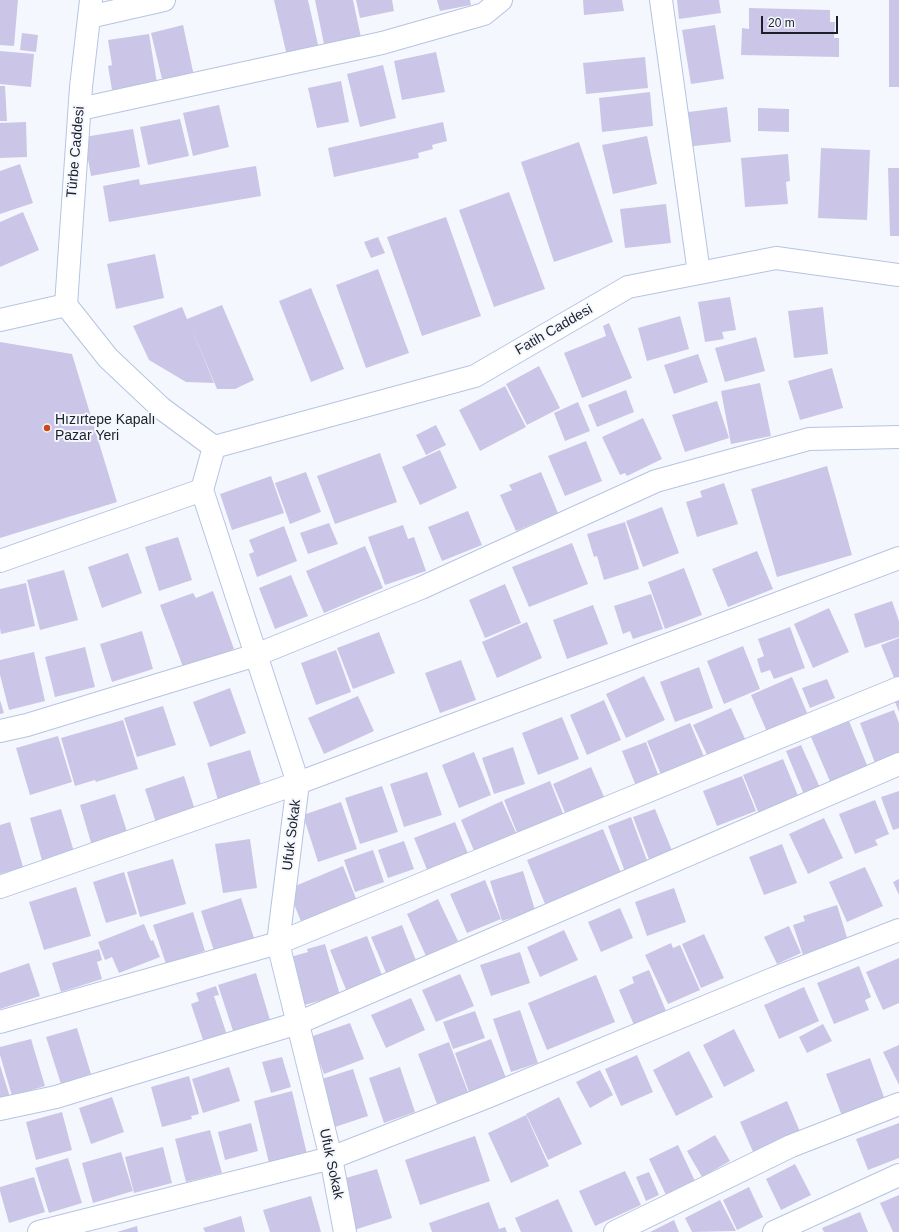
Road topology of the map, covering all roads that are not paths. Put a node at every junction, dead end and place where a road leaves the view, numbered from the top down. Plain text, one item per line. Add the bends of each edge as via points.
1 (164, 0) edge
2 (501, 0) edge
3 (661, 0) edge
4 (90, 9) edge
5 (80, 109) junction
6 (699, 273) junction
7 (899, 275) edge
8 (66, 305) junction
9 (1, 319) edge
10 (899, 437) edge
11 (214, 447) junction
12 (202, 490) junction
13 (899, 558) edge
14 (0, 561) edge
15 (256, 655) junction
16 (899, 688) edge
17 (0, 731) edge
18 (899, 764) edge
19 (298, 783) junction
20 (0, 887) edge
21 (899, 930) edge
22 (278, 943) junction
23 (0, 1022) edge
24 (298, 1023) junction
25 (899, 1104) edge
26 (0, 1109) edge
27 (331, 1158) junction
28 (899, 1175) edge
29 (39, 1232) edge
30 (345, 1232) edge
31 (615, 1232) edge
32 (774, 1232) edge

1 - 4 street
2 - 5 street via 484,14 382,43
3 - 6 street
4 - 5 street, Türbe Caddesi
5 - 8 street, Türbe Caddesi
6 - 7 street, Fatih Caddesi via 776,258
6 - 11 street, Fatih Caddesi via 628,287 475,376
8 - 9 street
8 - 11 street via 108,358 161,408
10 - 15 street via 809,439 656,481 421,588
11 - 12 street
12 - 14 street
12 - 15 street, Ufuk Sokak
13 - 19 street
15 - 17 street
15 - 19 street, Ufuk Sokak
16 - 22 street
18 - 24 street
19 - 20 street
19 - 22 street, Ufuk Sokak
21 - 27 street
22 - 23 street
22 - 24 street, Ufuk Sokak
24 - 26 street via 56,1097
24 - 27 street, Ufuk Sokak
25 - 31 street via 791,1146
27 - 29 street
27 - 30 street, Ufuk Sokak
28 - 32 street

